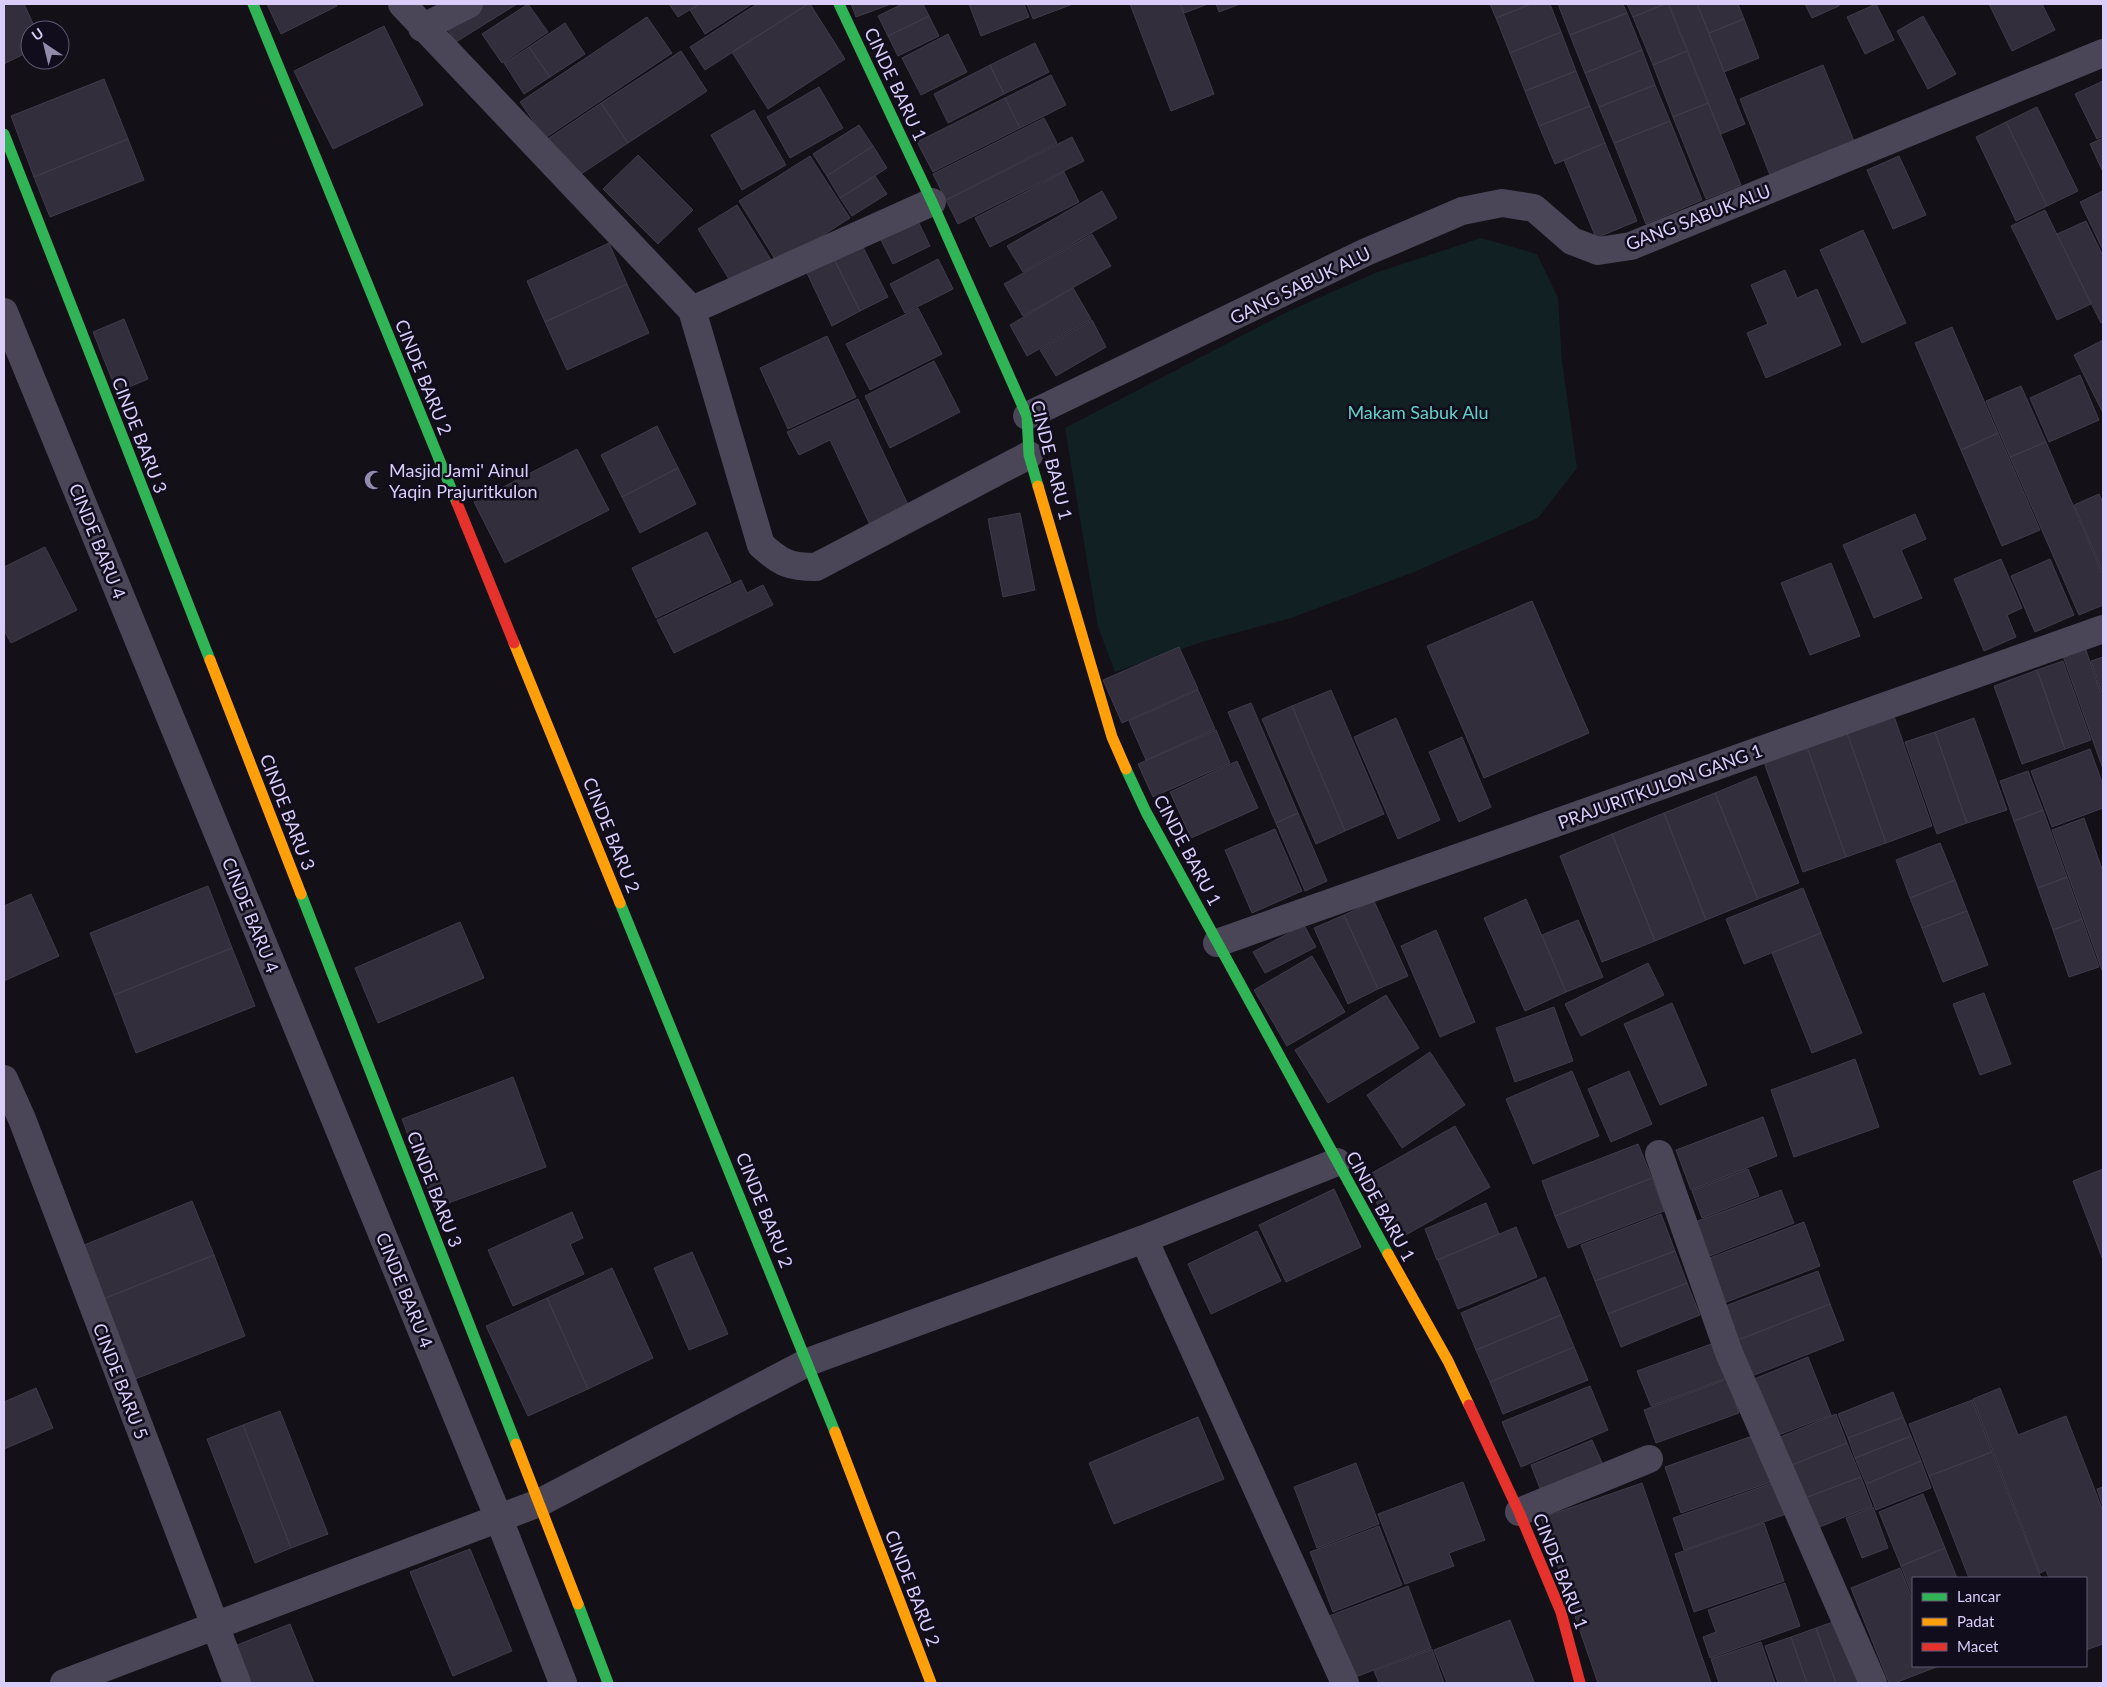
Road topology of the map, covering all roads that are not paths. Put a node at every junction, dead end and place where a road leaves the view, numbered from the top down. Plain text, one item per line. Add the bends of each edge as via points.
1 (253, 4) edge
2 (402, 4) edge
3 (469, 4) edge
4 (839, 4) edge
5 (422, 28) junction
6 (2103, 53) edge
7 (4, 134) edge
8 (932, 202) junction
9 (692, 310) junction
10 (4, 312) edge
11 (1027, 416) junction
12 (1029, 455) junction
13 (2103, 629) edge
14 (1217, 943) junction
15 (4, 1079) edge
16 (1659, 1154) dead end
17 (1337, 1162) junction
18 (1144, 1239) junction
19 (808, 1362) junction
20 (1649, 1459) dead end
21 (539, 1503) junction
22 (1519, 1512) junction
23 (499, 1519) junction
24 (215, 1626) junction
25 (64, 1683) edge
26 (237, 1683) edge
27 (563, 1683) edge
28 (608, 1683) edge
29 (931, 1683) edge
30 (1345, 1683) edge
31 (1580, 1683) edge
32 (1873, 1683) edge

1 - 19 street, CINDE BARU 2
2 - 5 street
3 - 5 street
4 - 8 street, CINDE BARU 1
5 - 9 street
6 - 11 street, GANG SABUK ALU via 1631,246 1598,251 1572,241 1534,208 1502,203 1462,212 1366,252
7 - 21 street, CINDE BARU 3
8 - 9 street
8 - 11 street, CINDE BARU 1
9 - 12 street via 761,545 778,561 794,567 816,567
10 - 23 street, CINDE BARU 4
11 - 12 street, CINDE BARU 1
12 - 14 street, CINDE BARU 1 via 1112,737 1146,812
13 - 14 street, PRAJURITKULON GANG 1
14 - 17 street, CINDE BARU 1
15 - 24 street, CINDE BARU 5
16 - 32 street via 1729,1353
17 - 18 street
17 - 22 street, CINDE BARU 1 via 1448,1361
18 - 19 street
18 - 30 street
19 - 21 street
19 - 29 street, CINDE BARU 2
20 - 22 street
21 - 23 street
21 - 28 street, CINDE BARU 3
22 - 31 street, CINDE BARU 1 via 1561,1612
23 - 24 street
23 - 27 street, CINDE BARU 4
24 - 25 street
24 - 26 street, CINDE BARU 5

